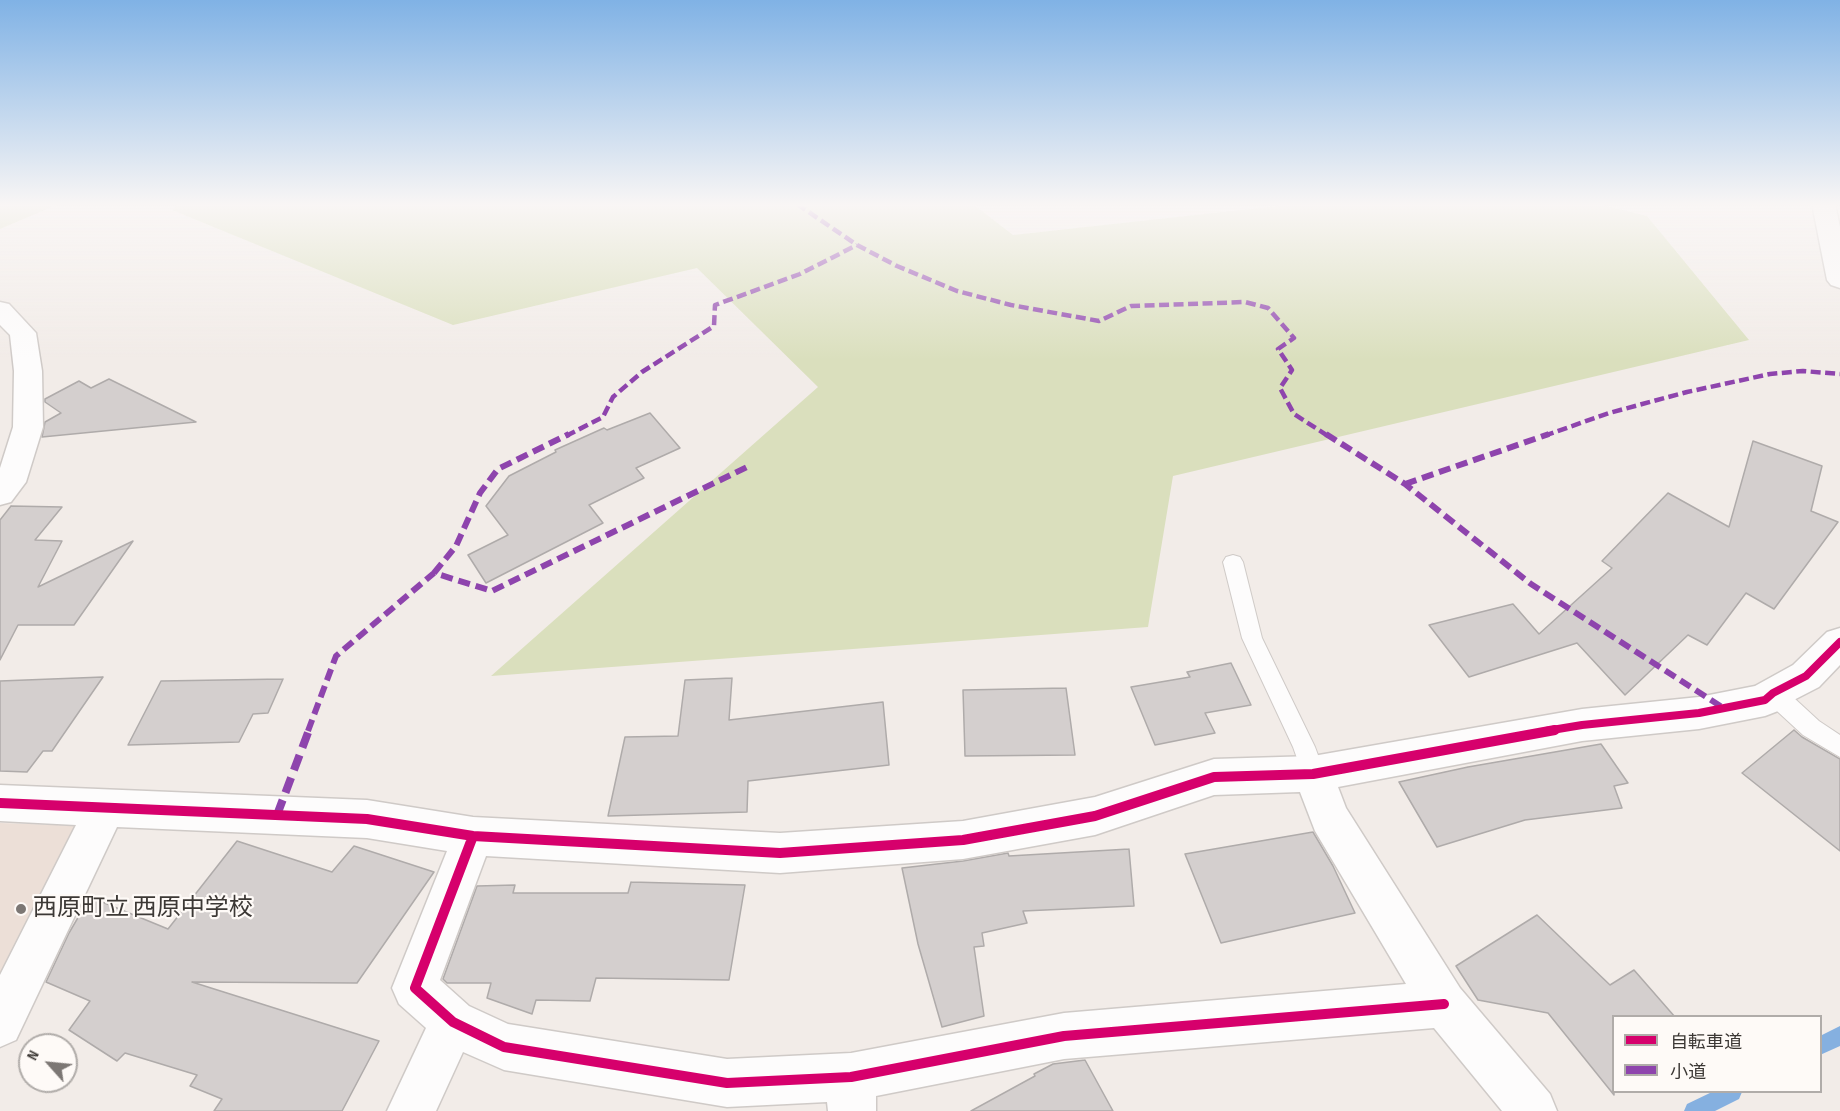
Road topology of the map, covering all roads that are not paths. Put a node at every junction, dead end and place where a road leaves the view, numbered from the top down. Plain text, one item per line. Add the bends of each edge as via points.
1 (1835, 256) edge
2 (1840, 280) edge
3 (0, 310) edge
4 (0, 494) edge
5 (1233, 562) dead end
6 (1840, 642) edge
7 (1773, 693) junction
8 (1840, 747) edge
9 (1313, 774) junction
10 (0, 803) edge
11 (105, 808) junction
12 (473, 836) junction
13 (1444, 1004) junction
14 (453, 1022) junction
15 (0, 1024) edge
16 (851, 1094) edge
17 (411, 1111) edge
18 (1533, 1111) edge

1 - 2 street
3 - 4 street via 22,333 28,427 11,482
5 - 9 lane via 1252,638
6 - 7 street via 1806,676
7 - 8 lane via 1811,728
7 - 9 street via 1765,700 1716,710 1582,725
9 - 12 street via 1214,777 1095,816 963,840 780,853
9 - 13 street via 1329,818
10 - 11 street
11 - 12 street via 367,819
11 - 15 street
12 - 14 street via 415,988
13 - 16 street via 1064,1036
13 - 18 street
14 - 16 street via 504,1047 727,1083
14 - 17 street

